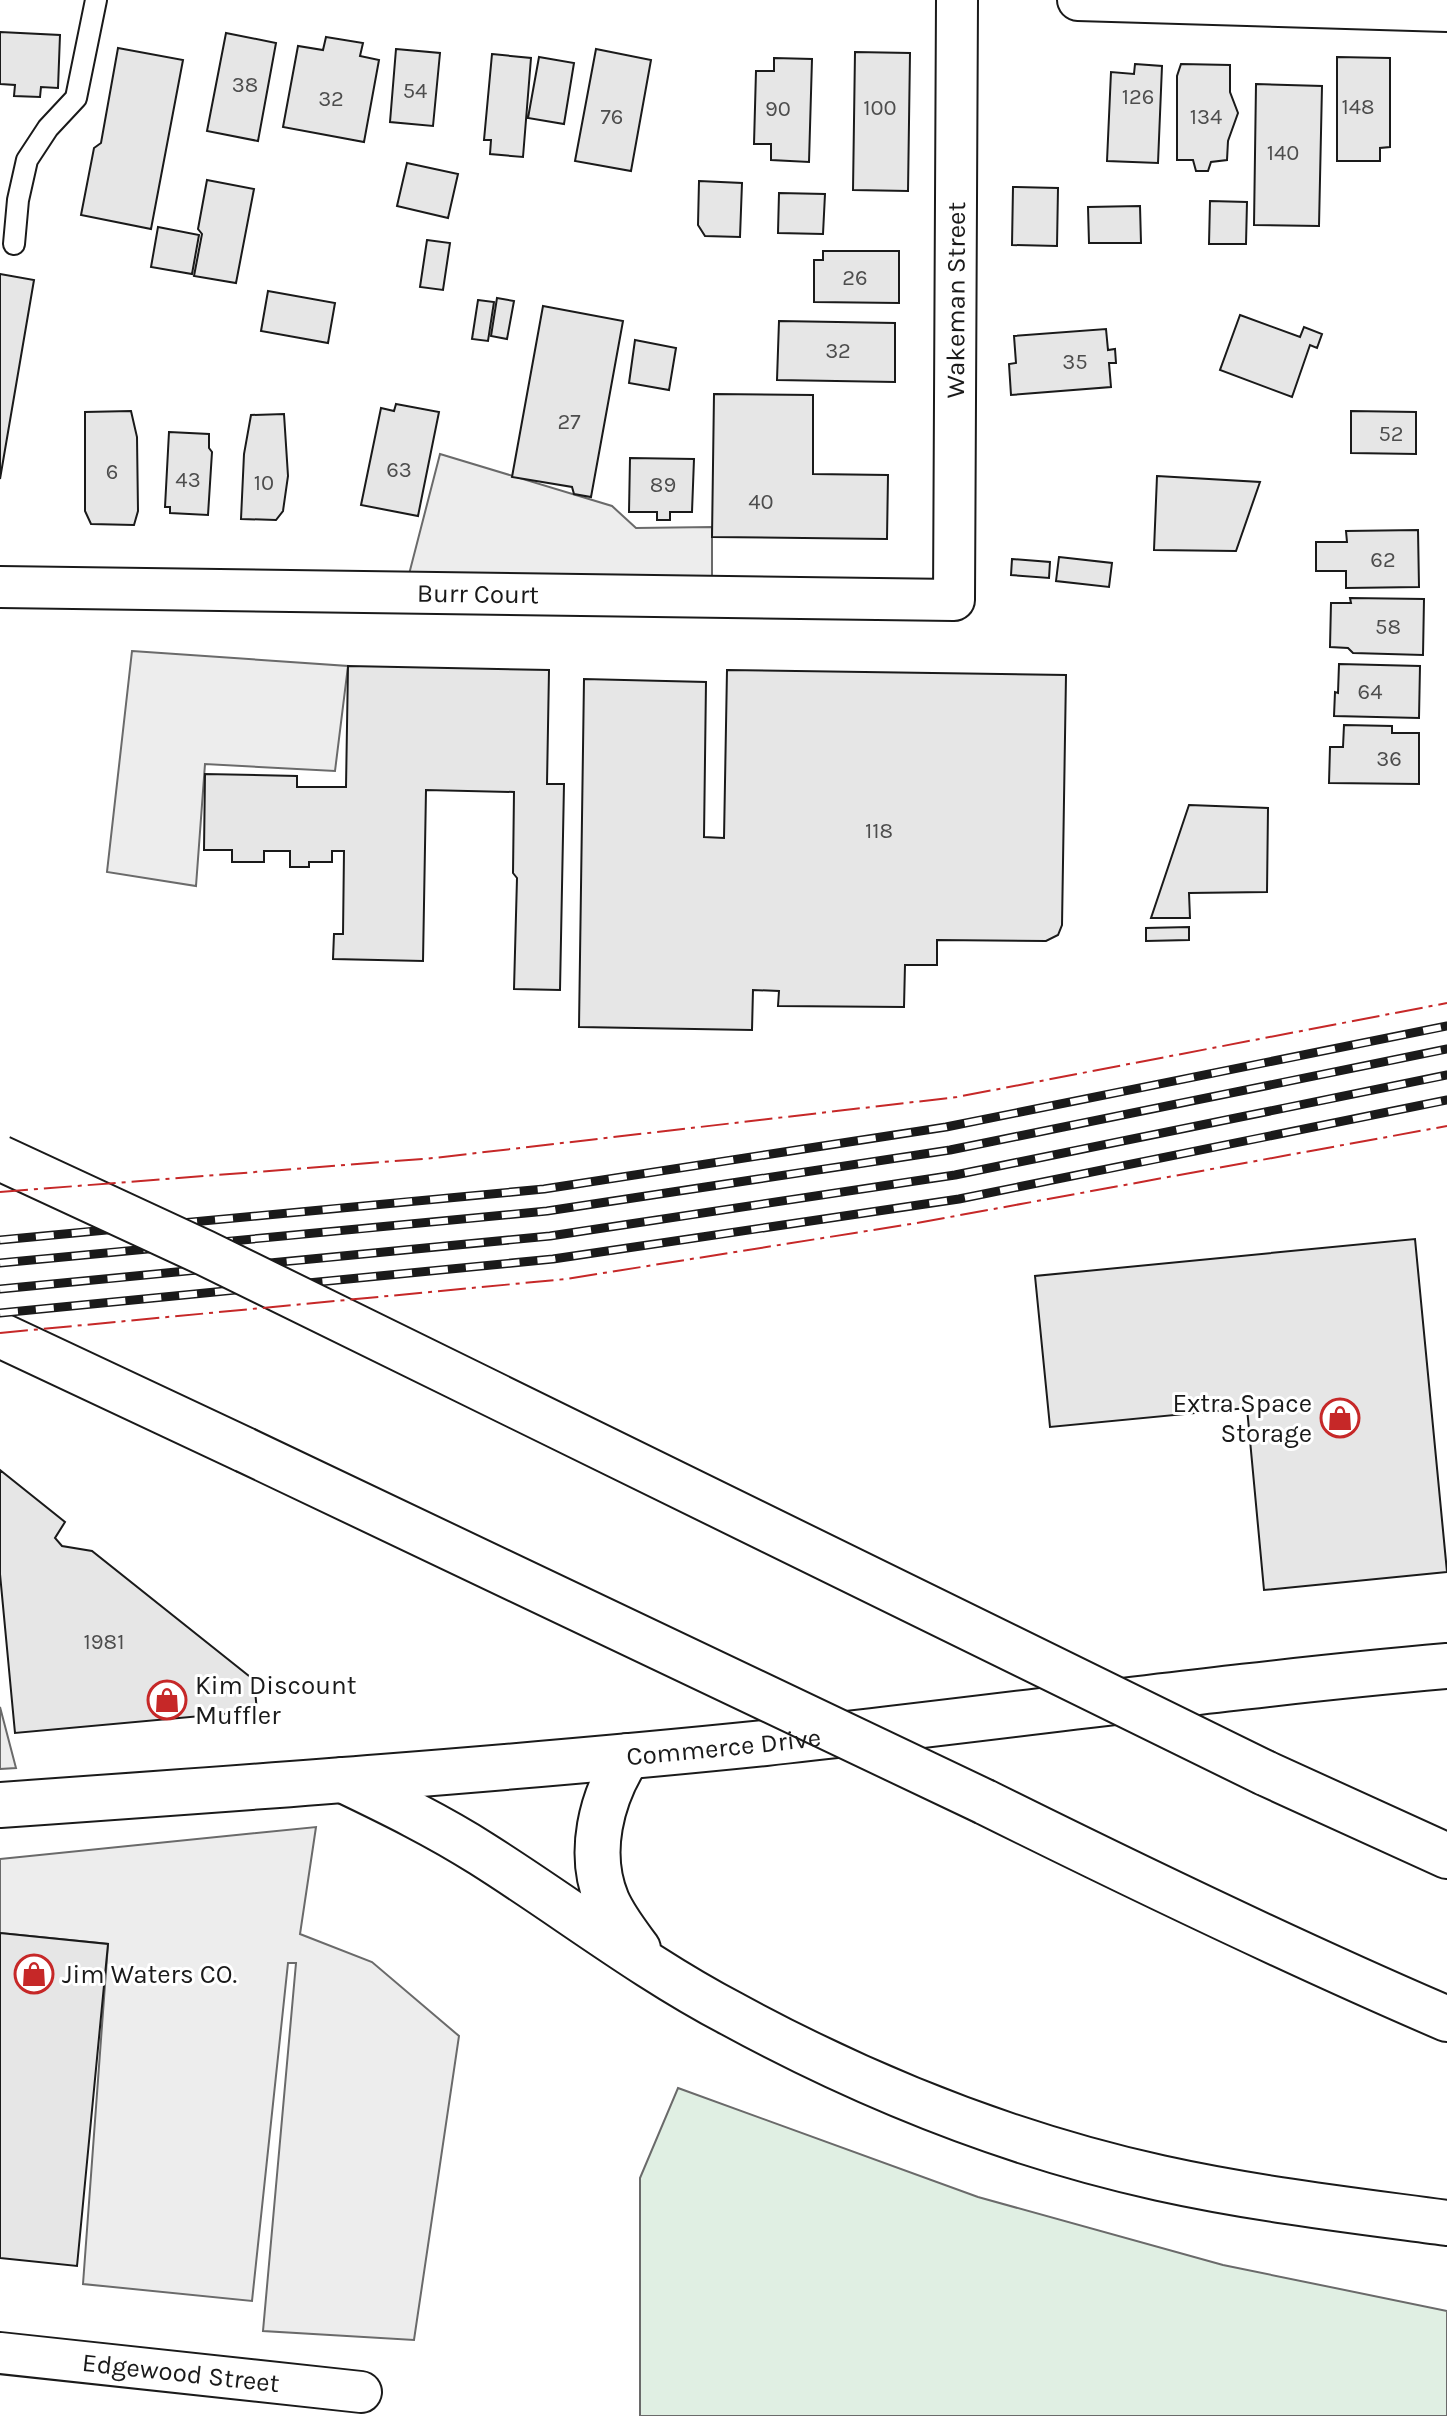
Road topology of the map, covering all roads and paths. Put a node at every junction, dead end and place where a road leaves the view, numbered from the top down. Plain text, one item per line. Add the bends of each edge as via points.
1 (96, 0) edge
2 (957, 0) edge
3 (1078, 0) edge
4 (1208, 2) edge
5 (1447, 11) edge
6 (14, 244) dead end
7 (0, 587) edge
8 (954, 600) joint
9 (0, 1158) edge
10 (0, 1335) edge
11 (1447, 1666) edge
12 (628, 1756) junction
13 (343, 1780) junction
14 (0, 1805) edge
15 (1447, 1856) edge
16 (673, 1981) junction
17 (1447, 2019) edge
18 (1447, 2223) edge
19 (0, 2353) edge
20 (361, 2392) dead end

1 - 6 lane via 76,98 27,160
2 - 8 street, Wakeman Street
3 - 4 street
4 - 5 street
7 - 8 street, Burr Court
9 - 15 main road, bridge via 205,1253 1265,1773
10 - 17 main road, bridge via 1184,1901
11 - 12 main road, Commerce Drive
12 - 13 main road, Commerce Drive
12 - 16 main road via 602,1810 600,1872 621,1927 642,1955
13 - 14 main road, Commerce Drive
13 - 16 main road via 484,1855
16 - 18 main road via 876,2085 1020,2139 1229,2192
19 - 20 street, Edgewood Street

